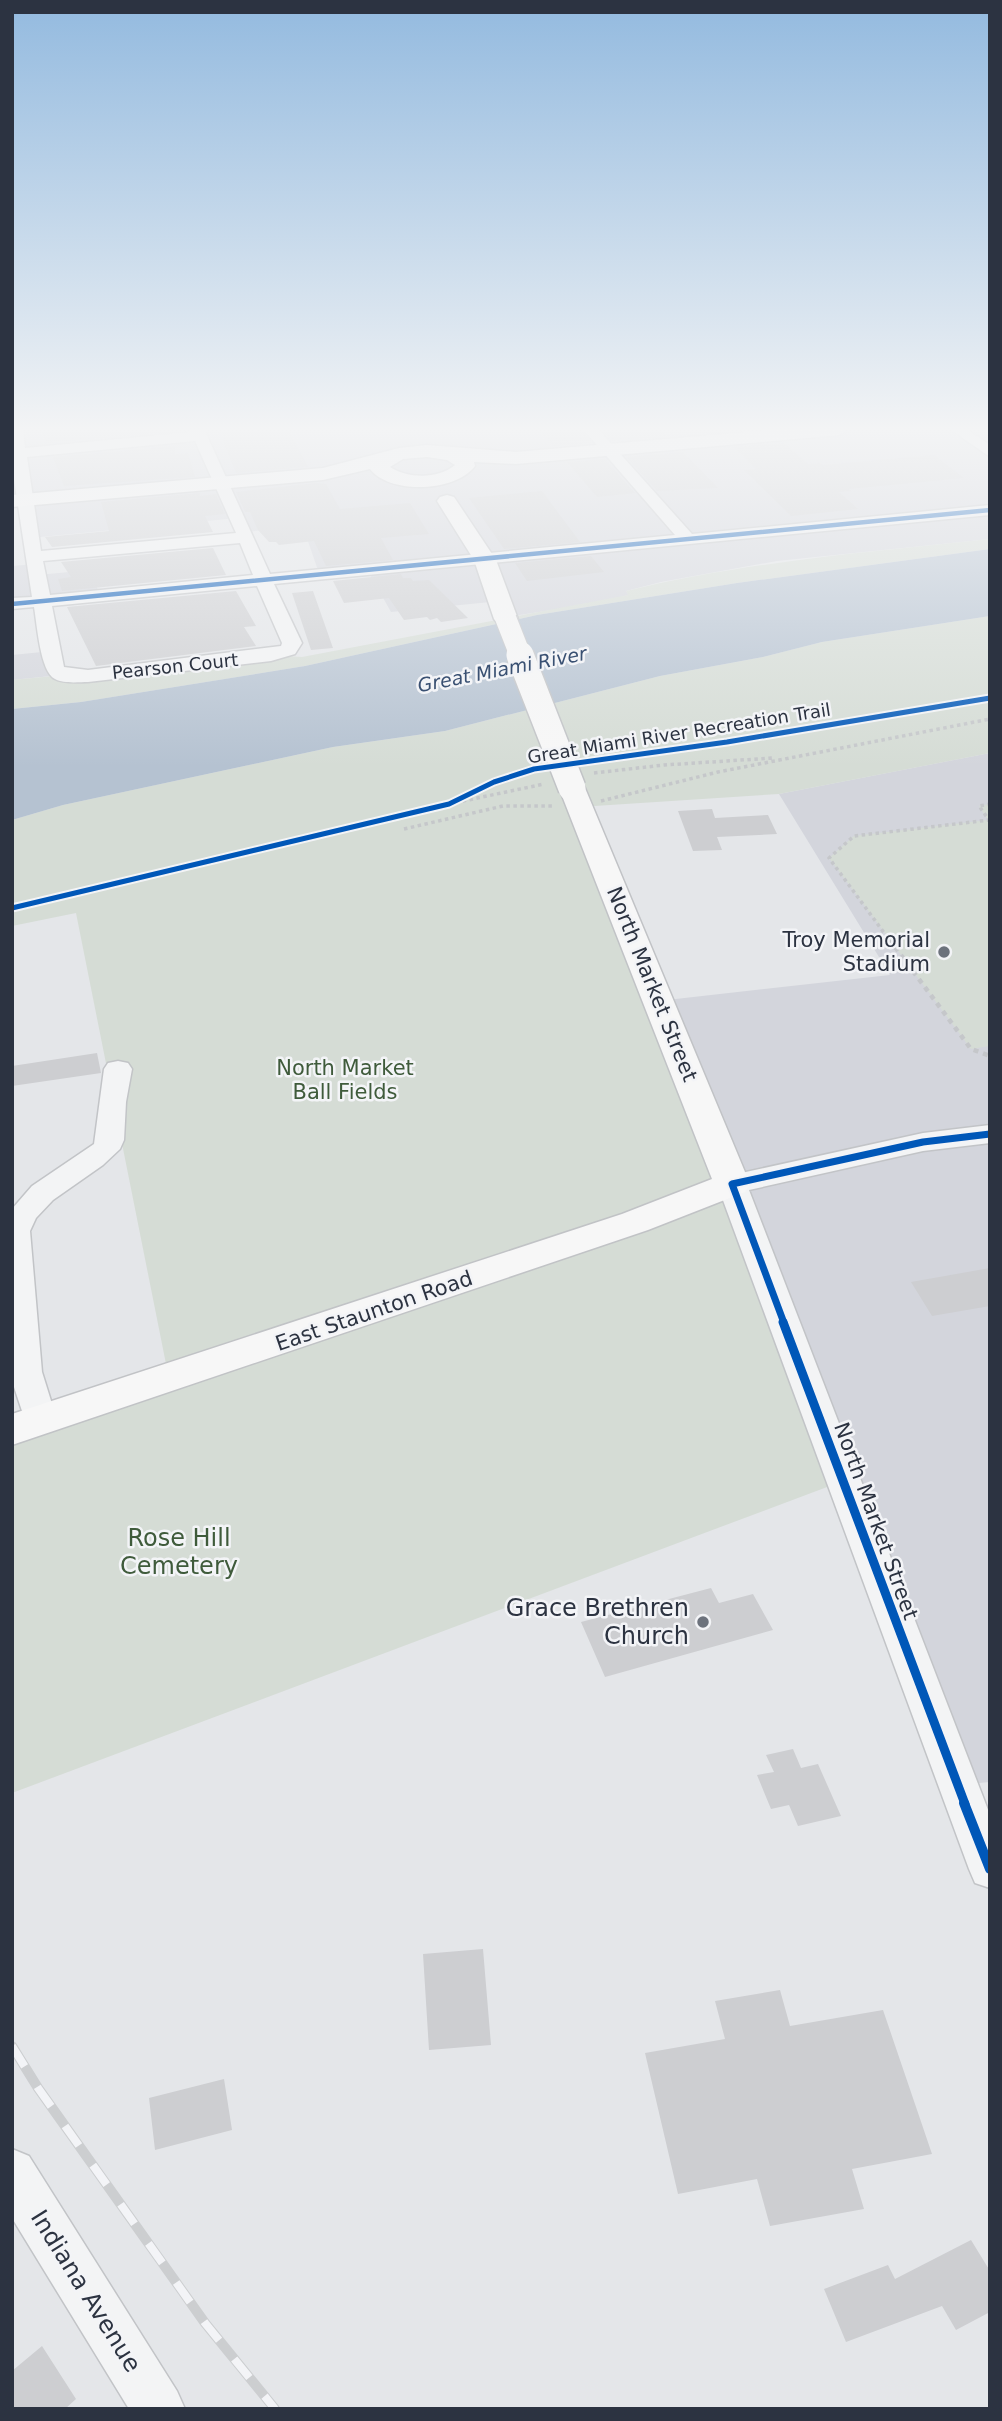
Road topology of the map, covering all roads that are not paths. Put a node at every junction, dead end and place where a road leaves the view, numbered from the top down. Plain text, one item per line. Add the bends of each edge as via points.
1 (30, 542) edge
2 (183, 542) edge
3 (247, 542) edge
4 (473, 542) edge
5 (668, 542) edge
6 (12, 553) edge
7 (33, 554) junction
8 (485, 560) junction
9 (262, 581) junction
10 (43, 601) junction
11 (12, 604) edge
12 (118, 1069) dead end
13 (990, 1134) edge
14 (732, 1184) junction
15 (26, 1425) edge
16 (990, 1868) edge
17 (12, 2173) edge
18 (159, 2409) edge

1 - 7 street
2 - 7 street
3 - 9 street
4 - 8 main road, North Market Street
5 - 8 street
6 - 7 street
7 - 10 street
8 - 9 street
8 - 14 main road, North Market Street, bridge
9 - 10 street
9 - 10 street, Pearson Court via 292,643 288,650 88,676 61,675 55,669
10 - 11 street
12 - 15 street via 106,1149 49,1185 22,1215 15,1231
13 - 14 street via 923,1142
14 - 15 main road, East Staunton Road via 635,1222
14 - 16 street, North Market Street
17 - 18 street, Indiana Avenue

